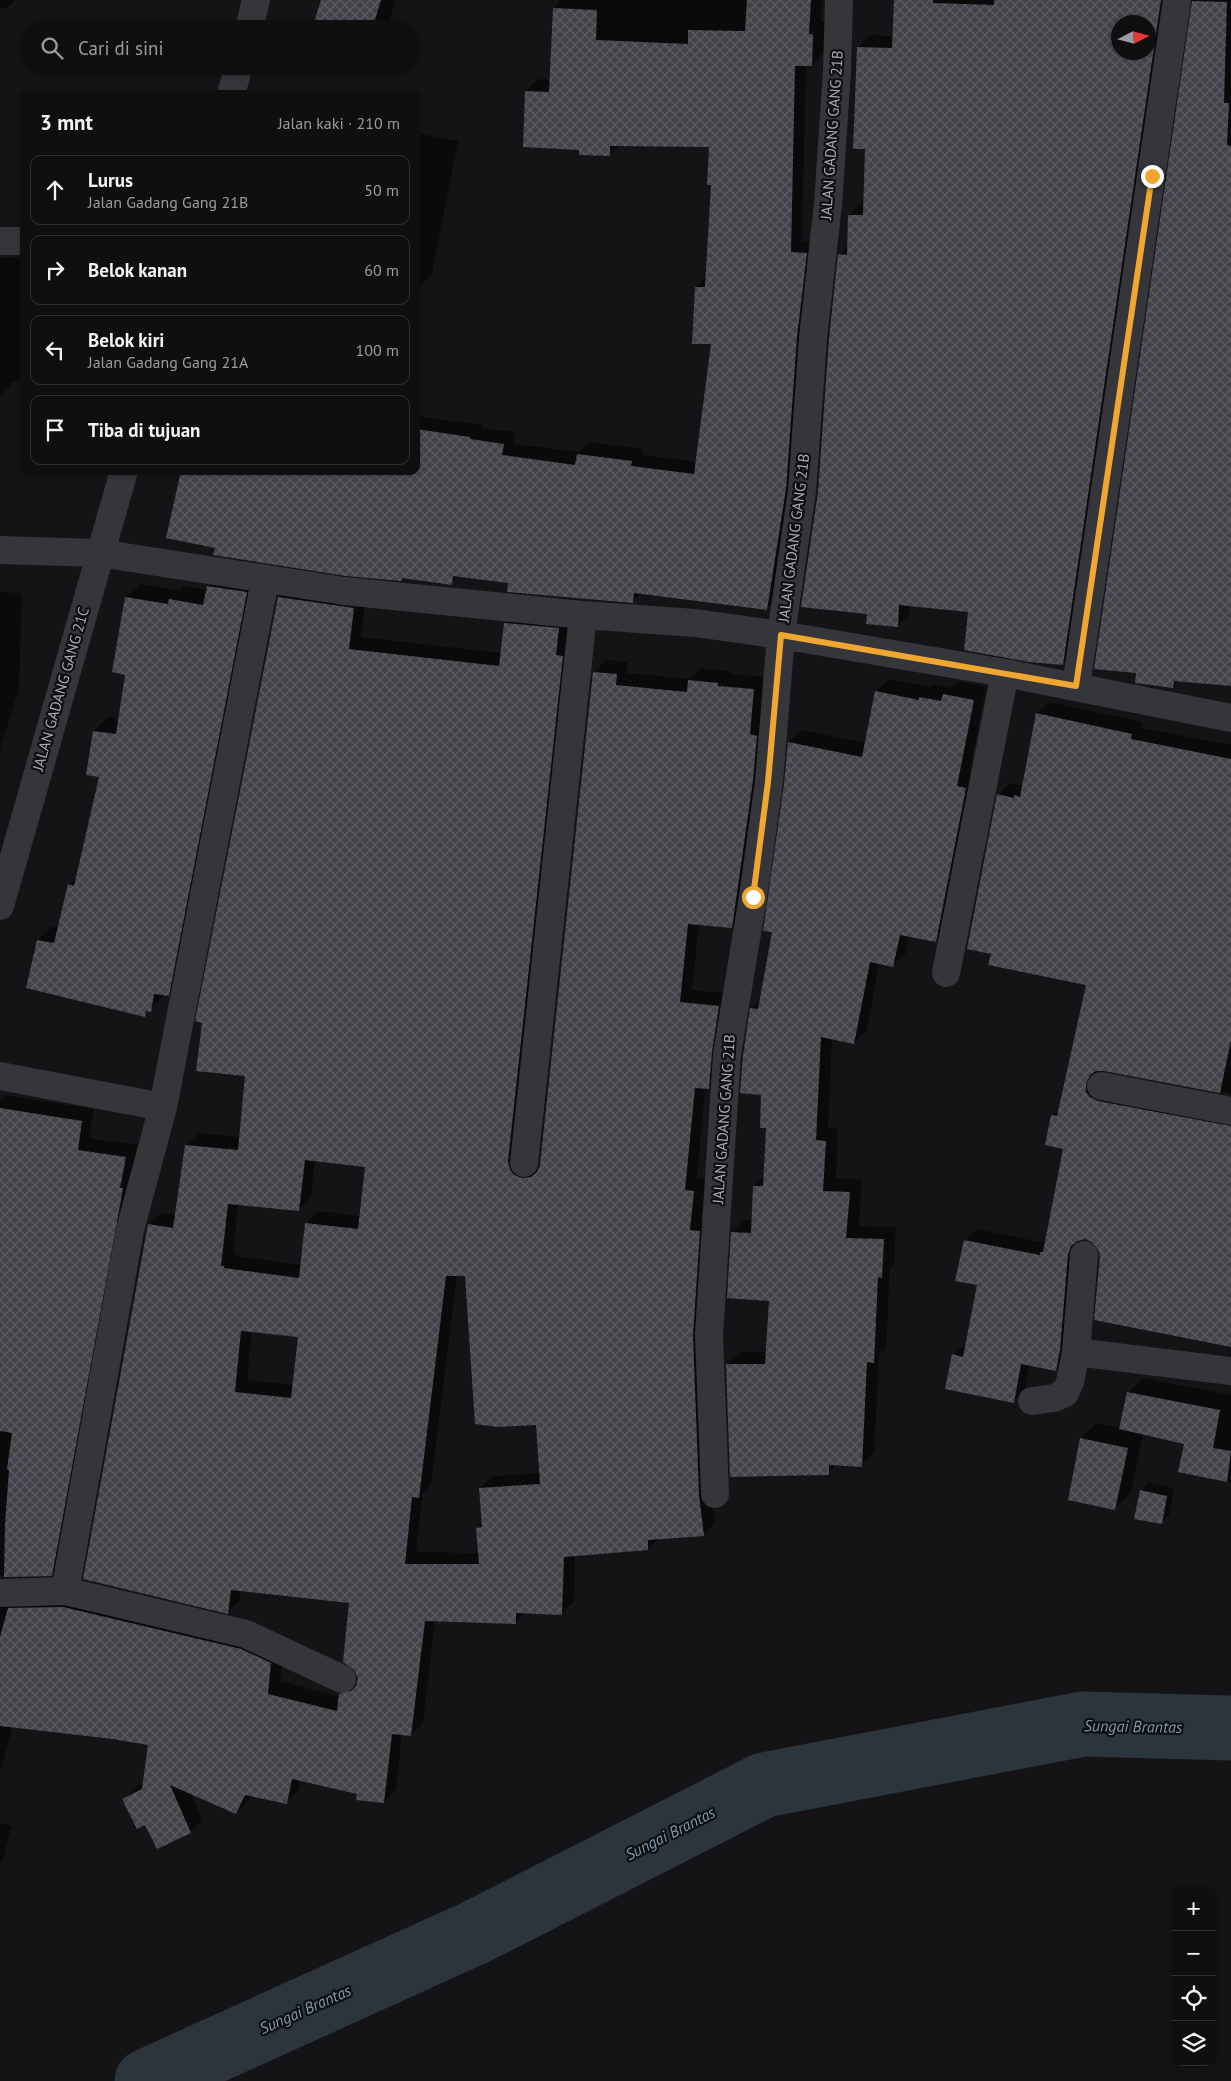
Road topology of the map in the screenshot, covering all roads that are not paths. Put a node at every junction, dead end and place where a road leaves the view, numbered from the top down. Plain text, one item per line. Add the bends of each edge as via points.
1 (256, 0) edge
2 (839, 0) edge
3 (1177, 0) edge
4 (251, 20) edge
5 (237, 75) edge
6 (233, 90) edge
7 (0, 241) edge
8 (20, 241) edge
9 (123, 475) edge
10 (0, 550) edge
11 (99, 553) junction
12 (265, 580) junction
13 (583, 615) junction
14 (781, 635) junction
15 (1005, 673) junction
16 (1076, 686) junction
17 (1231, 718) edge
18 (0, 906) edge
19 (946, 973) dead end
20 (0, 1076) edge
21 (1101, 1086) dead end
22 (163, 1107) junction
23 (1231, 1112) edge
24 (524, 1163) dead end
25 (1084, 1255) dead end
26 (1076, 1352) junction
27 (1231, 1371) edge
28 (1032, 1401) dead end
29 (715, 1494) dead end
30 (65, 1591) junction
31 (0, 1593) edge
32 (342, 1679) dead end

1 - 4 street
2 - 14 street, JALAN GADANG GANG 21B via 828,204 813,338 802,491
3 - 16 street
5 - 6 street
7 - 8 street
9 - 11 street, JALAN GADANG GANG 21C
10 - 11 street
11 - 12 street
11 - 18 street, JALAN GADANG GANG 21C
12 - 13 street
12 - 22 street
13 - 14 street via 695,623
13 - 24 street
14 - 15 street
14 - 29 street, JALAN GADANG GANG 21B via 768,782 753,897 726,1054 709,1334
15 - 16 street
15 - 19 street
16 - 17 street
20 - 22 street
21 - 23 street
22 - 30 street via 130,1230
25 - 26 street
26 - 27 street
26 - 28 street via 1065,1393
30 - 31 street
30 - 32 street via 246,1634

